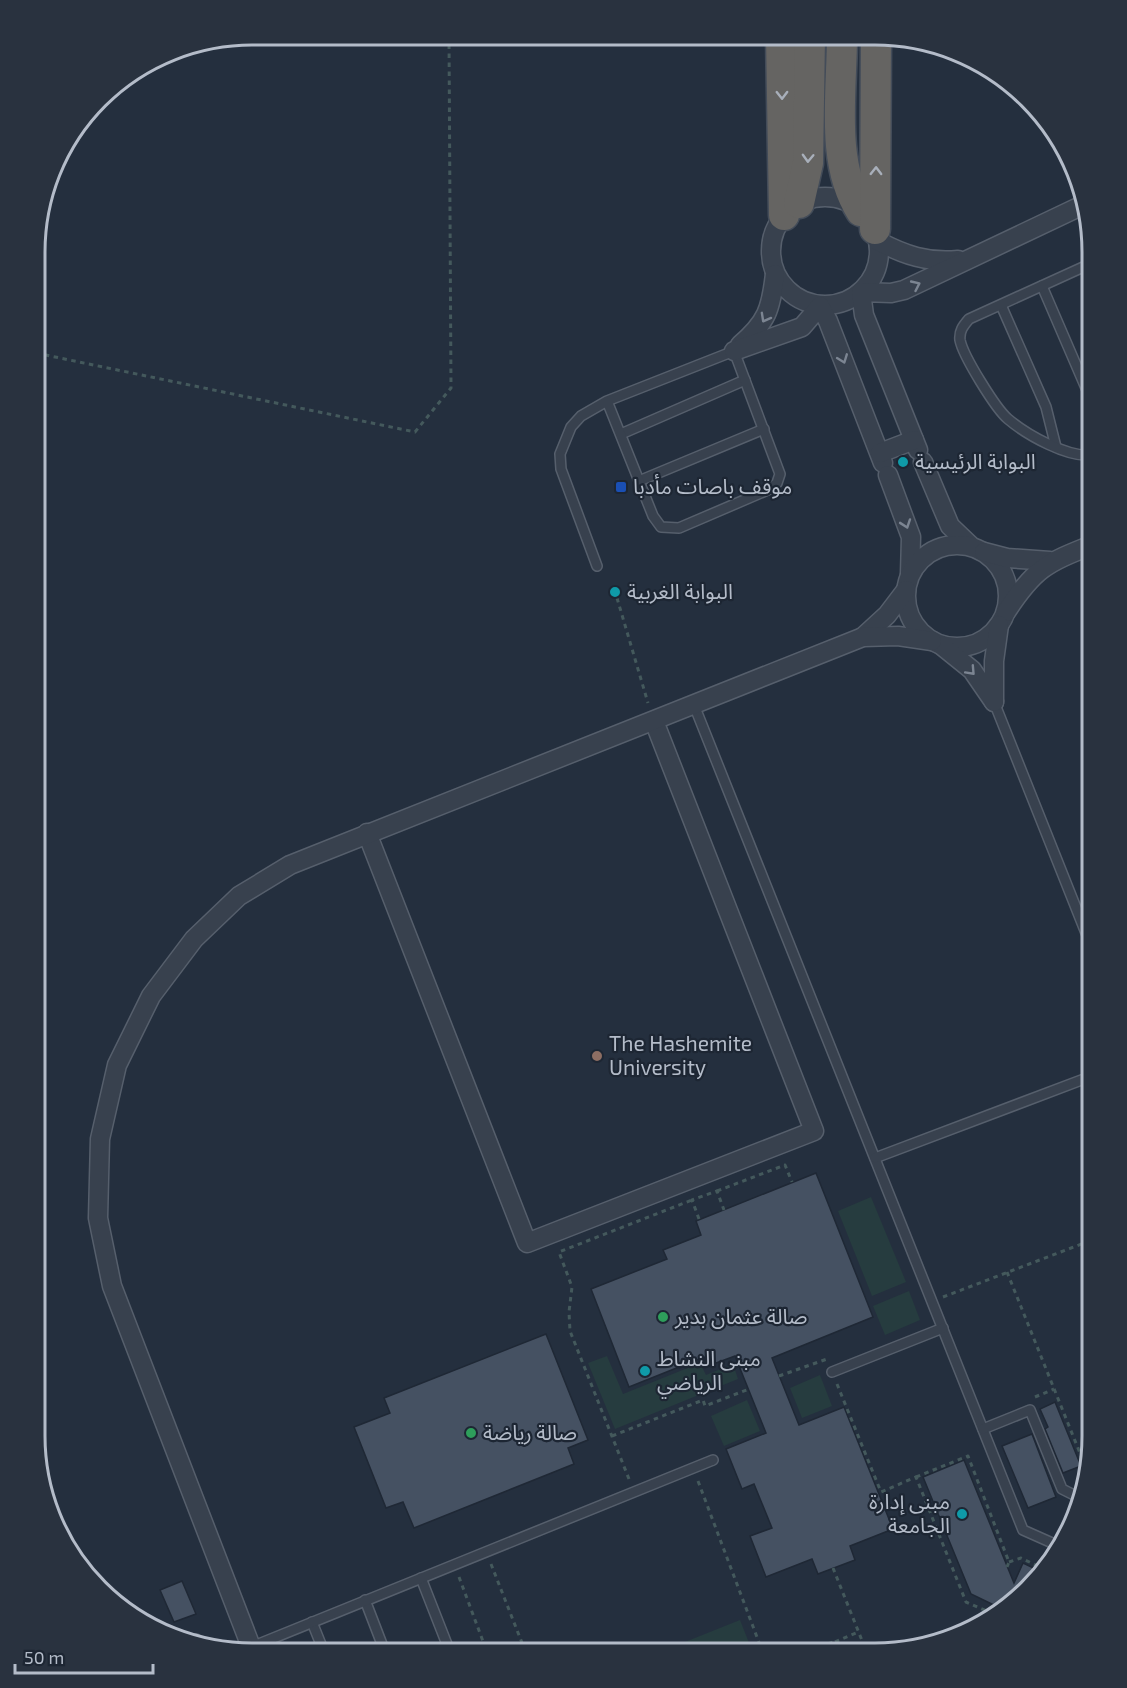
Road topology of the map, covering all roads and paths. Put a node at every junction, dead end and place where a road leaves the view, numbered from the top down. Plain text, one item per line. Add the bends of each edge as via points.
1 (449, 45) edge
2 (782, 45) edge
3 (810, 45) edge
4 (842, 45) edge
5 (876, 45) edge
6 (1077, 208) edge
7 (792, 209) junction
8 (871, 227) junction
9 (966, 260) junction
10 (1082, 268) edge
11 (775, 274) junction
12 (1042, 286) junction
13 (861, 292) junction
14 (1001, 305) junction
15 (820, 306) junction
16 (734, 351) junction
17 (45, 355) edge
18 (1082, 379) edge
19 (745, 380) junction
20 (607, 401) junction
21 (764, 429) junction
22 (621, 434) junction
23 (1056, 447) junction
24 (918, 450) junction
25 (1082, 455) edge
26 (884, 464) junction
27 (639, 481) junction
28 (977, 549) junction
29 (1082, 549) edge
30 (1050, 561) junction
31 (597, 566) dead end
32 (908, 582) junction
33 (617, 598) dead end
34 (1001, 621) junction
35 (863, 637) junction
36 (936, 643) junction
37 (994, 702) junction
38 (694, 705) junction
39 (654, 721) junction
40 (367, 833) junction
41 (1082, 923) edge
42 (1082, 1080) edge
43 (875, 1158) junction
44 (792, 1182) dead end
45 (717, 1191) junction
46 (692, 1200) junction
47 (724, 1210) dead end
48 (699, 1219) dead end
49 (1082, 1243) edge
50 (1007, 1272) junction
51 (939, 1299) dead end
52 (943, 1328) junction
53 (832, 1372) junction
54 (779, 1376) dead end
55 (748, 1389) dead end
56 (1054, 1389) junction
57 (1025, 1401) dead end
58 (983, 1429) junction
59 (612, 1437) junction
60 (1081, 1456) edge
61 (713, 1460) dead end
62 (693, 1468) junction
63 (916, 1477) junction
64 (634, 1492) junction
65 (1073, 1495) edge
66 (1052, 1543) edge
67 (486, 1552) junction
68 (1009, 1562) junction
69 (454, 1564) junction
70 (1036, 1565) edge
71 (1007, 1567) dead end
72 (833, 1568) dead end
73 (421, 1578) junction
74 (365, 1600) junction
75 (985, 1610) edge
76 (312, 1622) junction
77 (858, 1632) junction
78 (245, 1642) edge
79 (833, 1642) edge
80 (264, 1643) edge
81 (320, 1643) edge
82 (382, 1643) edge
83 (446, 1643) edge
84 (484, 1643) edge
85 (522, 1643) edge
86 (760, 1643) edge
87 (863, 1643) edge

1 - 17 path via 451,388 415,432
2 -> 7 highway
3 -> 7 highway via 808,163
4 - 8 highway via 841,156 846,183
8 -> 5 highway
6 - 9 street
7 - 8 street via 827,197 845,201
7 - 11 street via 778,224 771,243
8 - 9 street via 899,252 943,262
8 - 13 street via 876,269
13 -> 9 street via 904,290
10 - 12 lane
11 - 15 street via 794,296
11 -> 16 street via 766,318
12 - 14 lane
12 - 18 lane
13 - 15 street via 838,305
13 - 24 street via 864,315
14 - 23 lane via 1046,406
14 - 23 lane via 962,327 962,348 998,409 1017,426
15 - 16 street via 802,327
15 -> 26 street
16 - 19 lane
16 - 20 lane
19 - 21 lane
19 - 22 lane
20 - 22 lane
20 - 31 lane via 581,416 571,427 560,454 565,483
21 - 27 lane
21 - 27 lane via 779,470 777,483 685,526 668,529 656,522
22 - 27 lane
23 - 25 lane
24 - 26 street
24 - 28 street via 950,526
26 -> 32 street via 911,537
28 - 30 street via 1007,558
28 - 32 street via 950,545 930,552
28 - 34 street via 992,559 1004,575 1008,596
29 - 30 street
30 - 34 street via 1020,592
32 - 35 street via 887,615
32 - 36 street via 907,610 911,619
33 - 39 path
34 - 36 street via 973,645 952,647
34 - 37 street via 993,675
35 - 36 street via 898,636
35 - 38 street
36 -> 37 street via 972,670
37 - 41 lane
38 - 39 street
38 - 43 lane
39 - 40 street
39 - 40 street via 814,1131 527,1243
40 - 78 street via 290,865 239,896 194,939 151,996 117,1065 100,1139 98,1218 112,1286
42 - 43 lane
43 - 52 lane
44 - 45 path via 785,1165
45 - 46 path
45 - 47 path
46 - 48 path
46 - 59 path via 559,1252 572,1287 570,1331
49 - 50 path
50 - 51 path
50 - 56 path
52 - 53 lane
52 - 58 lane
53 - 54 path via 826,1357
53 - 63 path via 881,1492
55 - 59 path via 705,1406 703,1400
56 - 57 path
56 - 60 path
58 - 65 lane via 1030,1410 1062,1489
58 - 66 lane via 1023,1530
59 - 64 path
61 - 62 lane
62 - 64 lane
62 - 86 path
63 - 68 path via 968,1456
63 - 75 path via 966,1602
64 - 67 lane
67 - 69 lane
67 - 85 path
68 - 70 path via 1021,1558
68 - 71 path
69 - 73 lane
69 - 84 path
72 - 77 path
73 - 74 lane
73 - 83 lane
74 - 76 lane
74 - 82 lane
76 - 80 lane
76 - 81 lane
77 - 79 path
77 - 87 path

